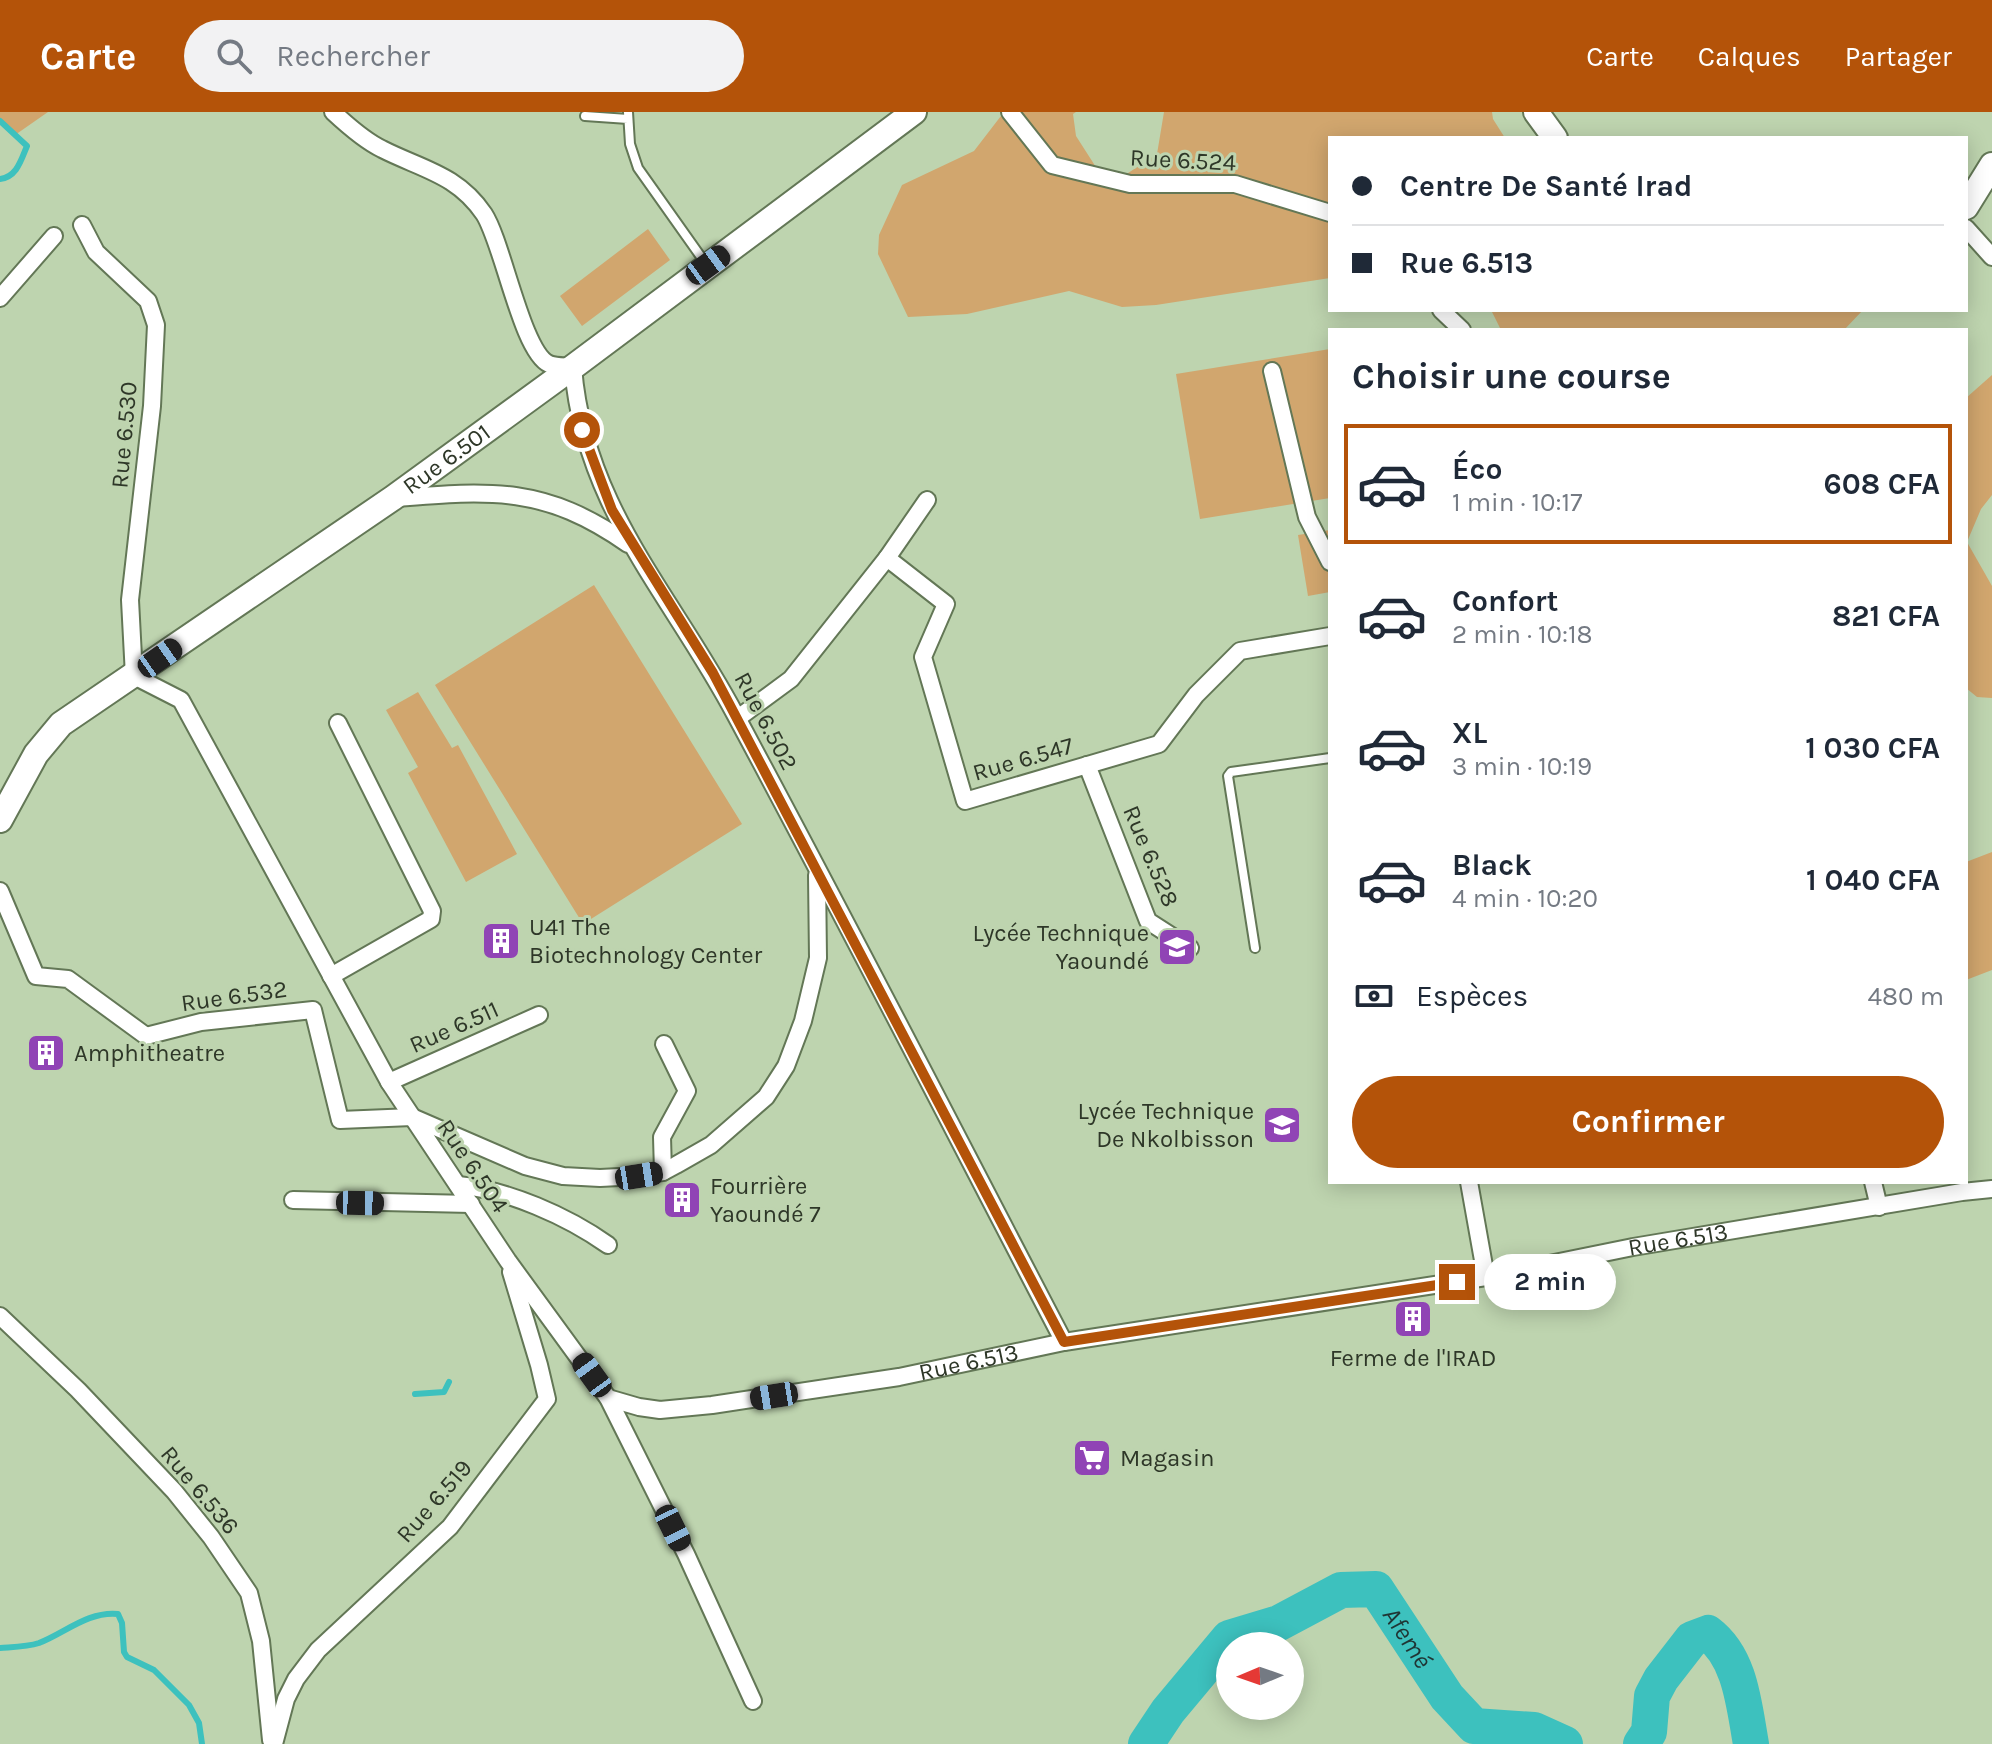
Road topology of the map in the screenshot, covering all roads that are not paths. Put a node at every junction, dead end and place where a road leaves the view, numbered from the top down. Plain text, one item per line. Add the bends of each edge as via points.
1 (333, 112) edge
2 (914, 112) edge
3 (1010, 112) edge
4 (1536, 112) edge
5 (585, 116) dead end
6 (628, 116) edge
7 (1554, 136) edge
8 (1992, 165) edge
9 (1968, 204) edge
10 (1328, 212) edge
11 (82, 225) dead end
12 (1968, 230) edge
13 (54, 236) dead end
14 (1992, 257) edge
15 (708, 265) junction
16 (0, 298) edge
17 (1443, 312) edge
18 (1460, 328) edge
19 (573, 367) junction
20 (1272, 371) dead end
21 (393, 498) junction
22 (927, 500) dead end
23 (633, 547) junction
24 (887, 558) junction
25 (1328, 558) edge
26 (1328, 636) edge
27 (134, 676) junction
28 (738, 718) junction
29 (338, 723) dead end
30 (1328, 758) edge
31 (1087, 765) junction
32 (0, 820) edge
33 (817, 870) junction
34 (0, 891) edge
35 (1190, 948) dead end
36 (1255, 948) dead end
37 (331, 976) junction
38 (539, 1015) dead end
39 (664, 1044) dead end
40 (389, 1082) junction
41 (412, 1117) junction
42 (663, 1172) junction
43 (1469, 1184) edge
44 (1873, 1184) edge
45 (458, 1185) junction
46 (1992, 1189) edge
47 (293, 1200) dead end
48 (471, 1204) junction
49 (1879, 1207) junction
50 (608, 1245) dead end
51 (508, 1261) junction
52 (1486, 1277) junction
53 (0, 1316) edge
54 (1064, 1342) junction
55 (608, 1398) junction
56 (753, 1701) dead end
57 (273, 1744) edge

1 - 19 street via 378,148 439,173 466,192 495,236 537,354 549,364
2 - 15 street, Rue 6.501
3 - 10 street, Rue 6.524 via 1052,165 1130,184 1235,184
4 - 7 street
5 - 6 lane
6 - 15 lane via 638,168
8 - 9 street
11 - 27 street, Rue 6.530 via 96,252 148,301 156,325 130,600
12 - 14 street
13 - 16 street
15 - 19 street, Rue 6.501
17 - 18 street
19 - 21 street, Rue 6.501
19 - 23 street, Rue 6.502 via 576,406 589,452
20 - 25 street via 1307,517
21 - 23 street via 457,493 524,496 554,504
21 - 27 street, Rue 6.501
22 - 24 street
23 - 28 street, Rue 6.502
24 - 28 street via 791,679
24 - 31 street, Rue 6.547 via 946,604 923,657 965,801
26 - 31 street, Rue 6.547 via 1240,651 1196,695 1159,744
27 - 32 street, Rue 6.501 via 61,724 36,754
27 - 37 street, Rue 6.504 via 181,700
28 - 33 street, Rue 6.502
29 - 37 street via 431,906 431,919
30 - 36 lane via 1231,772 1228,781
31 - 35 street, Rue 6.528 via 1148,921
33 - 42 street, Rue 6.532 via 818,958 786,1066 766,1097 711,1145
33 - 54 street, Rue 6.502
34 - 41 street, Rue 6.532 via 36,976 68,979 146,1036 201,1022 313,1010 340,1120
37 - 40 street, Rue 6.504
38 - 40 street, Rue 6.511
39 - 42 street via 687,1096 662,1137
40 - 41 street, Rue 6.504
41 - 42 street, Rue 6.532 via 525,1166 563,1176
41 - 45 street, Rue 6.504
43 - 52 street
44 - 49 street
45 - 48 street, Rue 6.504
45 - 50 street via 529,1204
46 - 49 street, Rue 6.513
47 - 48 street
48 - 51 street, Rue 6.504
49 - 52 street, Rue 6.513
51 - 55 street, Rue 6.504
51 - 57 street, Rue 6.519 via 547,1399 450,1527 318,1650 286,1699
52 - 54 street, Rue 6.513
53 - 57 street, Rue 6.536 via 174,1491 249,1593 261,1641
54 - 55 street, Rue 6.513 via 899,1377 712,1405 660,1410
55 - 56 street, Rue 6.504

